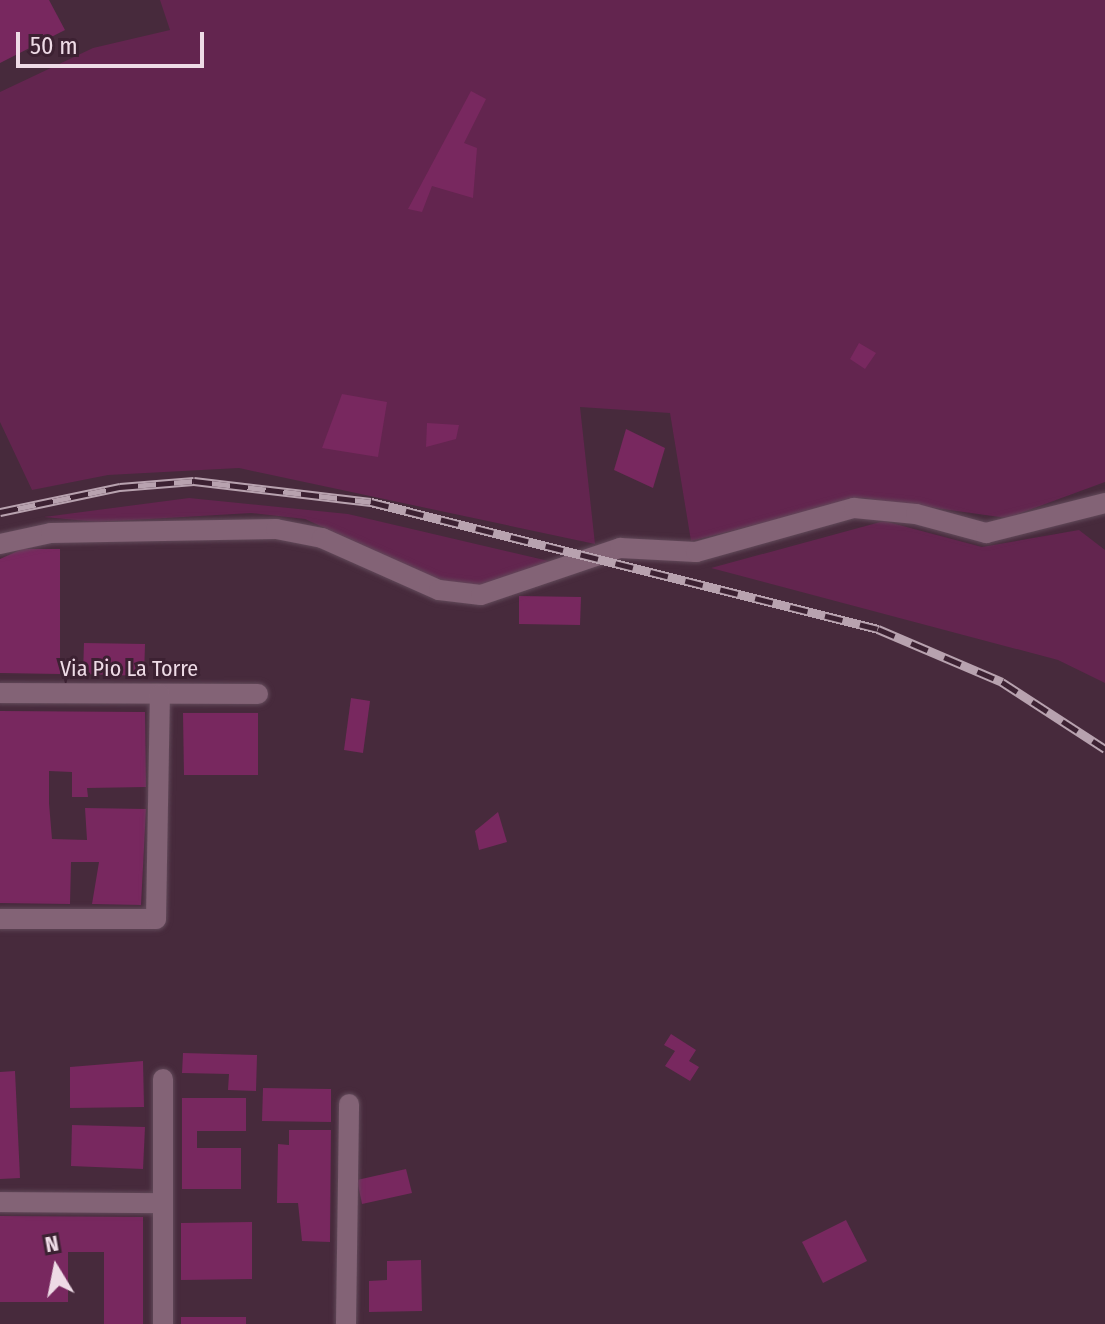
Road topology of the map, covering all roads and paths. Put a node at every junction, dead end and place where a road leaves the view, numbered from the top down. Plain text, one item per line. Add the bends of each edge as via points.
1 (1104, 505) edge
2 (0, 544) edge
3 (0, 693) edge
4 (160, 694) junction
5 (258, 694) dead end
6 (0, 919) edge
7 (163, 1079) dead end
8 (349, 1104) dead end
9 (0, 1202) edge
10 (162, 1203) junction
11 (163, 1324) edge
12 (346, 1324) edge

1 - 2 street via 986,533 916,514 854,508 696,552 620,548 481,595 439,590 322,538 276,529 51,533
3 - 4 street, Via Pio La Torre
4 - 5 street, Via Pio La Torre
4 - 6 street via 156,919
7 - 10 street
8 - 12 street
9 - 10 street
10 - 11 street

